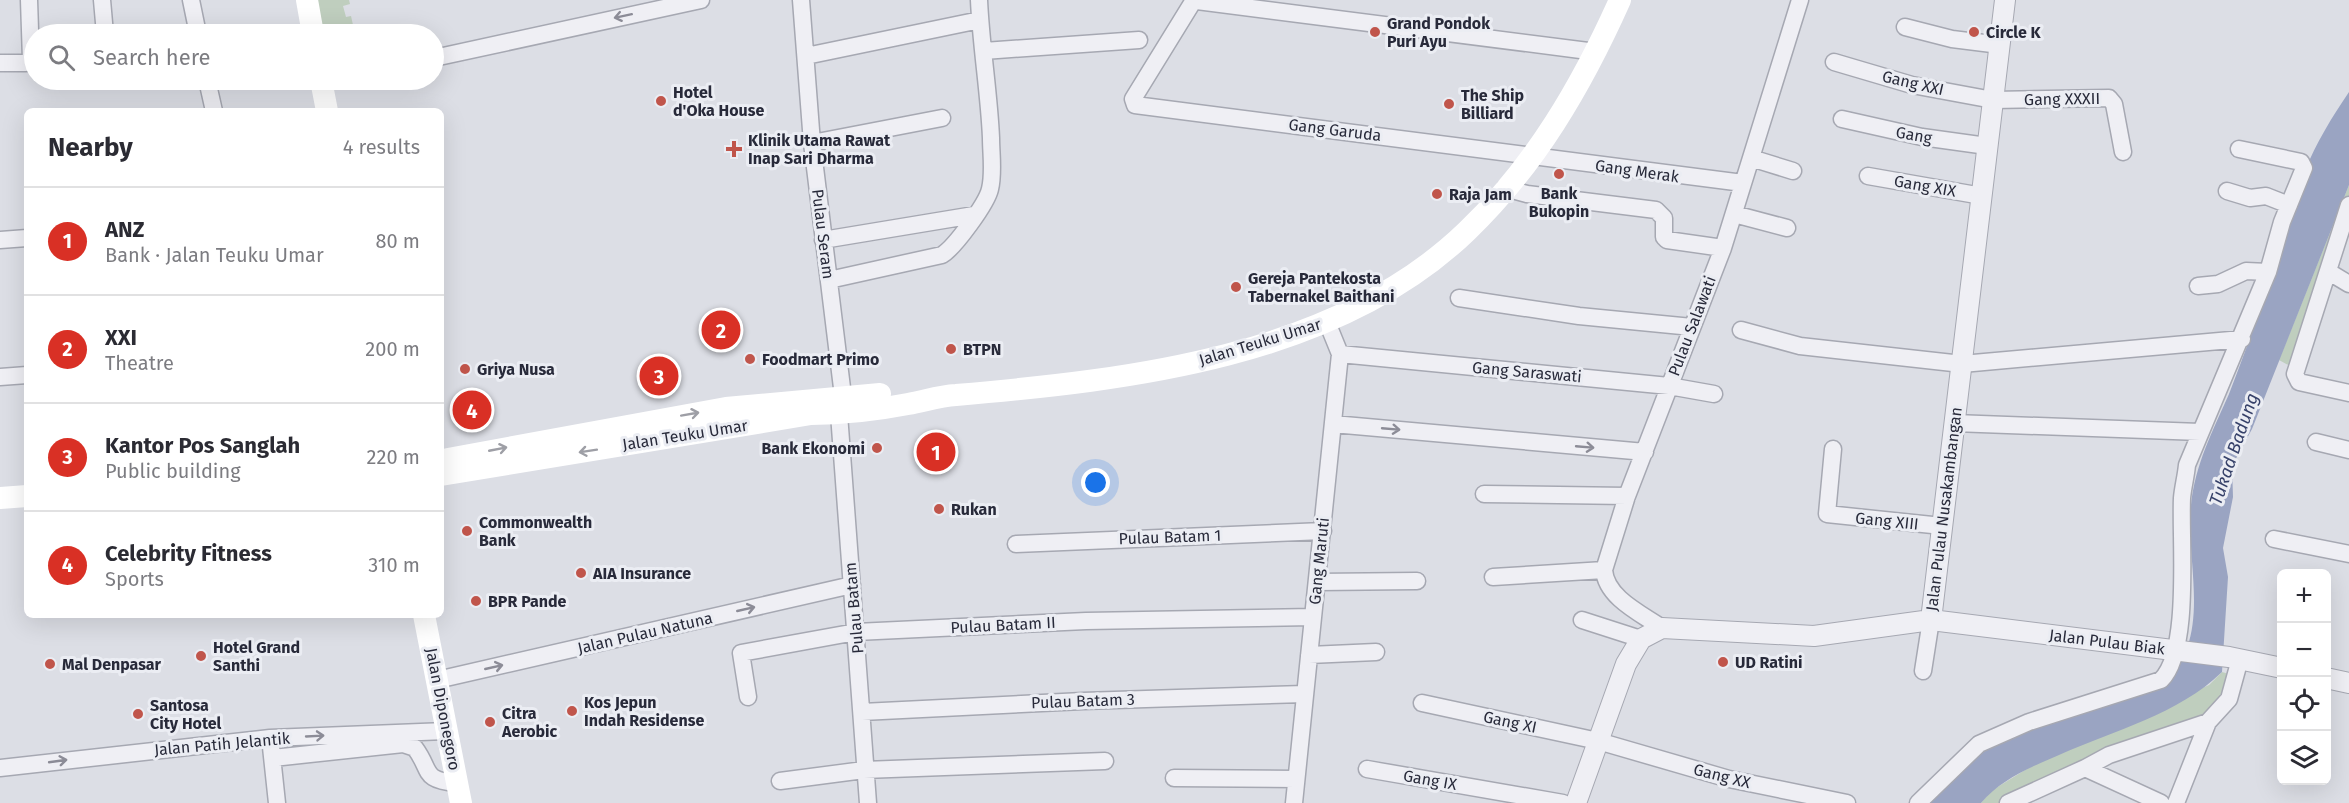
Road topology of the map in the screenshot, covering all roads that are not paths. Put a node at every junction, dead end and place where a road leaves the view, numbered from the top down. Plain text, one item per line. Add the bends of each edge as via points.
1 (29, 0) edge
2 (102, 0) edge
3 (191, 0) edge
4 (307, 0) edge
5 (701, 0) edge
6 (801, 0) edge
7 (979, 0) edge
8 (1620, 0) edge
9 (1800, 0) edge
10 (2005, 0) edge
11 (1196, 1) edge
12 (980, 20) junction
13 (30, 24) edge
14 (104, 24) edge
15 (196, 24) edge
16 (311, 24) edge
17 (1905, 27) dead end
18 (1139, 40) dead end
19 (2000, 45) junction
20 (984, 51) junction
21 (1596, 52) junction
22 (444, 56) edge
23 (806, 56) junction
24 (1834, 62) dead end
25 (0, 63) edge
26 (24, 63) edge
27 (209, 90) edge
28 (326, 90) edge
29 (1993, 100) junction
30 (213, 108) edge
31 (327, 108) edge
32 (942, 118) dead end
33 (1842, 119) dead end
34 (812, 143) junction
35 (1987, 146) junction
36 (2239, 149) dead end
37 (2123, 152) dead end
38 (1531, 155) junction
39 (1751, 158) junction
40 (1793, 171) dead end
41 (1868, 176) dead end
42 (1743, 183) junction
43 (1505, 189) junction
44 (2227, 191) dead end
45 (1982, 196) junction
46 (2289, 205) junction
47 (2349, 205) edge
48 (1734, 214) junction
49 (974, 215) junction
50 (1787, 228) dead end
51 (2346, 230) edge
52 (24, 238) edge
53 (0, 240) edge
54 (823, 240) junction
55 (1723, 248) junction
56 (2268, 272) junction
57 (2329, 272) junction
58 (829, 280) junction
59 (2349, 284) edge
60 (2198, 286) dead end
61 (1459, 298) dead end
62 (1327, 322) junction
63 (1692, 327) junction
64 (1741, 330) dead end
65 (2242, 339) junction
66 (1340, 354) junction
67 (1962, 364) junction
68 (24, 375) edge
69 (0, 377) edge
70 (1669, 386) junction
71 (2349, 393) edge
72 (1714, 394) dead end
73 (832, 406) junction
74 (1954, 423) junction
75 (1333, 424) junction
76 (2200, 432) junction
77 (2316, 442) dead end
78 (1833, 449) dead end
79 (2349, 450) edge
80 (1646, 452) junction
81 (444, 459) edge
82 (444, 474) edge
83 (1484, 494) dead end
84 (24, 496) edge
85 (1627, 496) junction
86 (0, 498) edge
87 (1942, 526) junction
88 (1323, 531) junction
89 (2274, 539) dead end
90 (1016, 544) dead end
91 (2349, 554) edge
92 (1604, 570) junction
93 (1493, 577) dead end
94 (1417, 581) dead end
95 (1317, 582) junction
96 (852, 585) junction
97 (1313, 617) junction
98 (425, 618) edge
99 (1581, 620) dead end
100 (1931, 620) junction
101 (1662, 628) junction
102 (856, 632) junction
103 (1641, 639) junction
104 (2178, 651) junction
105 (1376, 652) dead end
106 (1309, 655) junction
107 (2235, 658) junction
108 (2277, 667) edge
109 (1923, 671) dead end
110 (2331, 679) edge
111 (437, 680) junction
112 (2349, 683) edge
113 (1304, 694) junction
114 (748, 697) dead end
115 (1422, 703) dead end
116 (862, 712) junction
117 (2208, 722) junction
118 (446, 731) junction
119 (270, 738) junction
120 (1598, 741) junction
121 (273, 758) junction
122 (1106, 760) dead end
123 (0, 768) edge
124 (2085, 768) junction
125 (1367, 769) dead end
126 (864, 770) junction
127 (1174, 778) dead end
128 (1296, 779) junction
129 (780, 781) dead end
130 (459, 793) edge
131 (277, 803) edge
132 (868, 803) edge
133 (1294, 803) edge
134 (1563, 803) edge
135 (1576, 803) edge
136 (1847, 803) edge
137 (1918, 803) edge
138 (2008, 803) edge
139 (2161, 803) edge
140 (2176, 803) edge

1 - 13 street
2 - 14 street
3 - 15 street
4 - 16 main road
5 -> 22 street
6 - 23 street, Pulau Seram
7 - 12 street
8 - 21 main road, Jalan Teuku Umar
9 - 39 street, Pulau Salawati
10 - 19 street, Jalan Pulau Nusakambangan
11 - 21 street
11 - 38 street, Gang Garuda via 1162,48 1133,103
12 - 20 street
12 - 23 street
17 - 19 street via 1952,39
18 - 20 street
19 - 29 street, Jalan Pulau Nusakambangan
20 - 49 street via 990,188 987,199
21 - 38 main road, Jalan Teuku Umar via 1563,114
23 - 34 street, Pulau Seram
24 - 29 street, Gang XXI via 1912,85
25 - 26 street
27 - 30 street
28 - 31 main road
29 - 35 street, Jalan Pulau Nusakambangan
29 - 37 street, Gang XXXII via 2109,98 2114,104
32 - 34 street
33 - 35 street, Gang via 1922,137
34 - 54 street, Pulau Seram
35 - 45 street, Jalan Pulau Nusakambangan
36 - 46 street via 2304,163
38 - 42 street, Gang Merak
38 - 43 main road, Jalan Teuku Umar
39 - 40 street
39 - 42 street, Pulau Salawati
41 - 45 street, Gang XIX
42 - 48 street, Pulau Salawati
43 - 55 street via 1656,210 1664,218 1667,240
43 - 62 main road, Jalan Teuku Umar via 1467,231 1420,269
44 - 46 street via 2250,198 2266,196
45 - 67 street, Jalan Pulau Nusakambangan
46 - 56 street
47 - 51 street
48 - 50 street
48 - 55 street, Pulau Salawati
49 - 54 street
49 - 58 street via 957,244 942,255
51 - 57 street
52 - 53 street
54 - 58 street, Pulau Seram
55 - 63 street, Pulau Salawati
56 - 60 street via 2246,271 2218,284
56 - 65 street
57 - 59 street
57 - 71 street via 2295,367 2296,379
58 - 73 street, Pulau Seram
61 - 63 street via 1579,316
62 - 66 street, Gang Maruti
62 - 73 main road, Jalan Teuku Umar via 1178,366 1059,384 929,398 909,394
63 - 70 street, Pulau Salawati
64 - 67 street via 1800,346
65 - 67 street
65 - 76 street
66 - 70 street, Gang Saraswati
66 - 75 street, Gang Maruti
67 - 74 street, Jalan Pulau Nusakambangan
68 - 69 street
70 - 72 street, Gang Saraswati
70 - 80 street, Pulau Salawati
81 -> 73 main road, Jalan Teuku Umar via 726,408
73 -> 82 main road, Jalan Teuku Umar
73 - 96 street, Pulau Batam
74 - 76 street
74 - 87 street, Jalan Pulau Nusakambangan
75 -> 80 street
75 - 88 street, Gang Maruti
76 - 104 street via 2187,465 2182,497
77 - 79 street
78 - 87 street, Gang XIII via 1827,512 1833,516
80 - 85 street, Pulau Salawati
83 - 85 street
84 - 86 main road
85 - 92 street, Pulau Salawati
87 - 100 street, Jalan Pulau Nusakambangan
88 - 90 street, Pulau Batam 1
88 - 95 street, Gang Maruti
89 - 91 street
92 - 93 street
92 - 101 street via 1616,596
94 - 95 street
95 - 97 street, Gang Maruti
96 - 102 street, Pulau Batam
111 -> 96 street, Jalan Pulau Natuna
97 - 102 street, Pulau Batam II via 1086,621
97 - 106 street, Gang Maruti
98 - 111 main road, Jalan Diponegoro
99 - 103 street
100 - 101 street, Jalan Pulau Nusakambangan via 1814,636
100 - 104 street, Jalan Pulau Biak
100 - 109 street
101 - 103 street
102 - 114 street, Pulau Batam II via 741,653
102 - 116 street, Pulau Batam
103 - 120 street via 1626,664
104 - 107 street, Jalan Pulau Biak
104 - 137 street via 2161,680 2029,722 1979,744
105 - 106 street
106 - 113 street, Gang Maruti
107 - 108 street, Jalan Pulau Biak
107 - 117 street via 2229,699
110 - 112 street
111 - 118 main road, Jalan Diponegoro
113 - 116 street, Pulau Batam 3
113 - 128 street, Gang Maruti
115 - 120 street, Gang XI
116 - 126 street, Pulau Batam
117 - 124 street via 2109,755
117 - 140 street
119 -> 118 street, Jalan Patih Jelantik
118 - 130 main road, Jalan Diponegoro
119 - 121 street
123 -> 119 street, Jalan Patih Jelantik
120 - 135 street
120 - 136 street, Gang XX via 1729,779
121 - 130 street via 403,744 415,748 430,777
121 - 131 street
122 - 126 street
124 - 138 street
124 - 139 street
125 - 134 street, Gang IX
126 - 129 street
126 - 132 street, Pulau Batam
127 - 128 street
128 - 133 street, Gang Maruti

